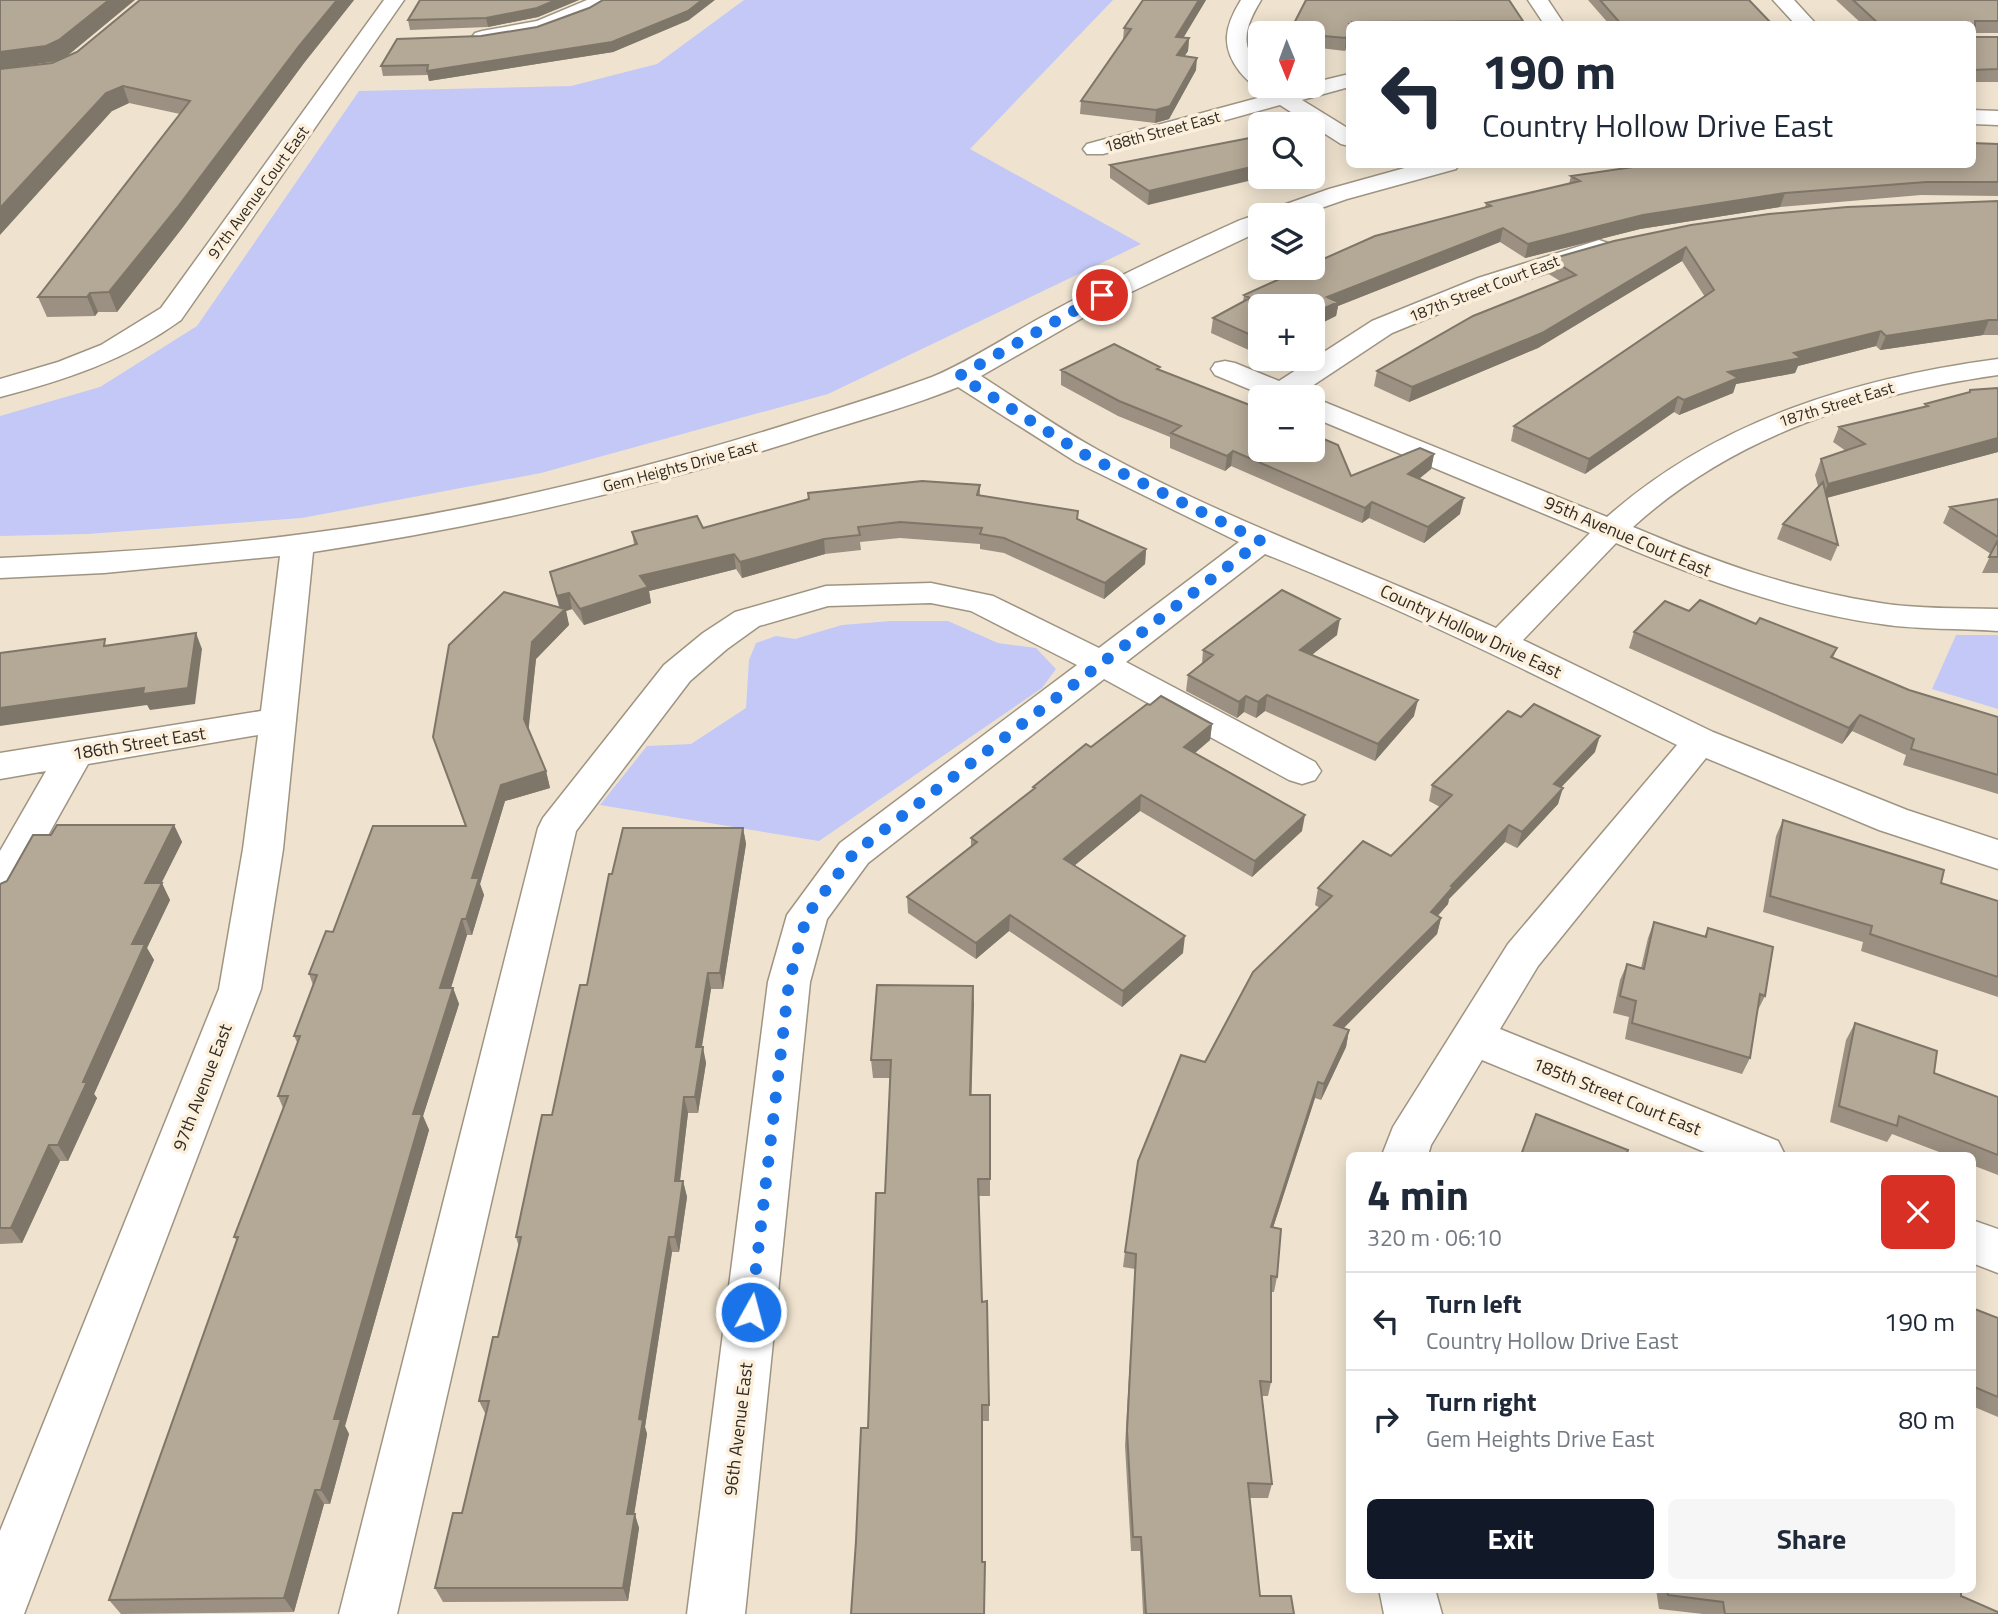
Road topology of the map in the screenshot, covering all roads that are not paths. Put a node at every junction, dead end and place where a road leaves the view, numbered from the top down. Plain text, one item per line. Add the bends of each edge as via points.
1 (394, 0) edge
2 (601, 0) edge
3 (1251, 0) edge
4 (1538, 0) edge
5 (1783, 0) edge
6 (1552, 21) edge
7 (1803, 21) edge
8 (368, 39) junction
9 (394, 39) edge
10 (462, 39) edge
11 (1248, 67) edge
12 (1346, 80) edge
13 (1325, 84) edge
14 (1255, 98) edge
15 (1284, 98) edge
16 (1976, 117) edge
17 (1998, 118) edge
18 (1346, 137) edge
19 (1095, 149) dead end
20 (1398, 169) edge
21 (1309, 203) edge
22 (1248, 227) edge
23 (1620, 243) edge
24 (1998, 367) edge
25 (1225, 369) dead end
26 (959, 376) junction
27 (1263, 385) edge
28 (1301, 385) edge
29 (0, 388) edge
30 (1325, 411) edge
31 (1613, 530) junction
32 (1261, 541) junction
33 (298, 544) junction
34 (0, 568) edge
35 (1998, 620) edge
36 (1501, 643) junction
37 (1102, 662) junction
38 (278, 720) junction
39 (1700, 741) junction
40 (75, 754) junction
41 (0, 766) edge
42 (1302, 771) dead end
43 (1998, 855) edge
44 (0, 886) edge
45 (1472, 1037) junction
46 (1406, 1152) edge
47 (1755, 1152) edge
48 (1976, 1243) edge
49 (1998, 1251) edge
50 (1408, 1593) edge
51 (0, 1602) edge
52 (368, 1614) edge
53 (716, 1614) edge
54 (1413, 1614) edge

1 - 8 street, 97th Avenue Court East
2 - 10 street via 557,20 497,36
3 - 11 street via 1234,36 1237,54
4 - 6 street
5 - 7 street
8 - 9 street
8 - 29 street, 97th Avenue Court East via 171,314 145,334 99,357
12 - 13 street, 188th Street East
14 - 19 street, 188th Street East
15 - 18 street
16 - 17 street
20 - 21 street
22 - 26 street, Gem Heights Drive East via 1142,274
23 - 28 street, 187th Street Court East via 1487,284 1382,327
24 - 31 street, 187th Street East via 1872,390 1779,420 1711,456 1648,499
25 - 27 street
26 - 32 street, Country Hollow Drive East via 1087,456
26 - 33 street, Gem Heights Drive East via 759,445 648,476 407,528
30 - 31 street, 95th Avenue Court East
31 - 35 street, 95th Avenue Court East via 1718,574 1800,598 1882,614
31 - 36 street, 187th Street East
32 - 36 street, Country Hollow Drive East
32 - 37 street, 96th Avenue East
33 - 34 street, Gem Heights Drive East
33 - 38 street, 97th Avenue East
36 - 39 street, Country Hollow Drive East
37 - 42 street
37 - 52 street via 981,603 931,593 826,596 747,619 677,673 557,828
37 - 53 street, 96th Avenue East via 854,853 807,915 789,982
38 - 40 street, 186th Street East
38 - 51 street, 97th Avenue East via 240,989
39 - 43 street, Country Hollow Drive East via 1893,820
39 - 45 street via 1523,955
40 - 41 street, 186th Street East
40 - 44 street
45 - 46 street
45 - 47 street, 185th Street Court East
48 - 49 street
50 - 54 street

